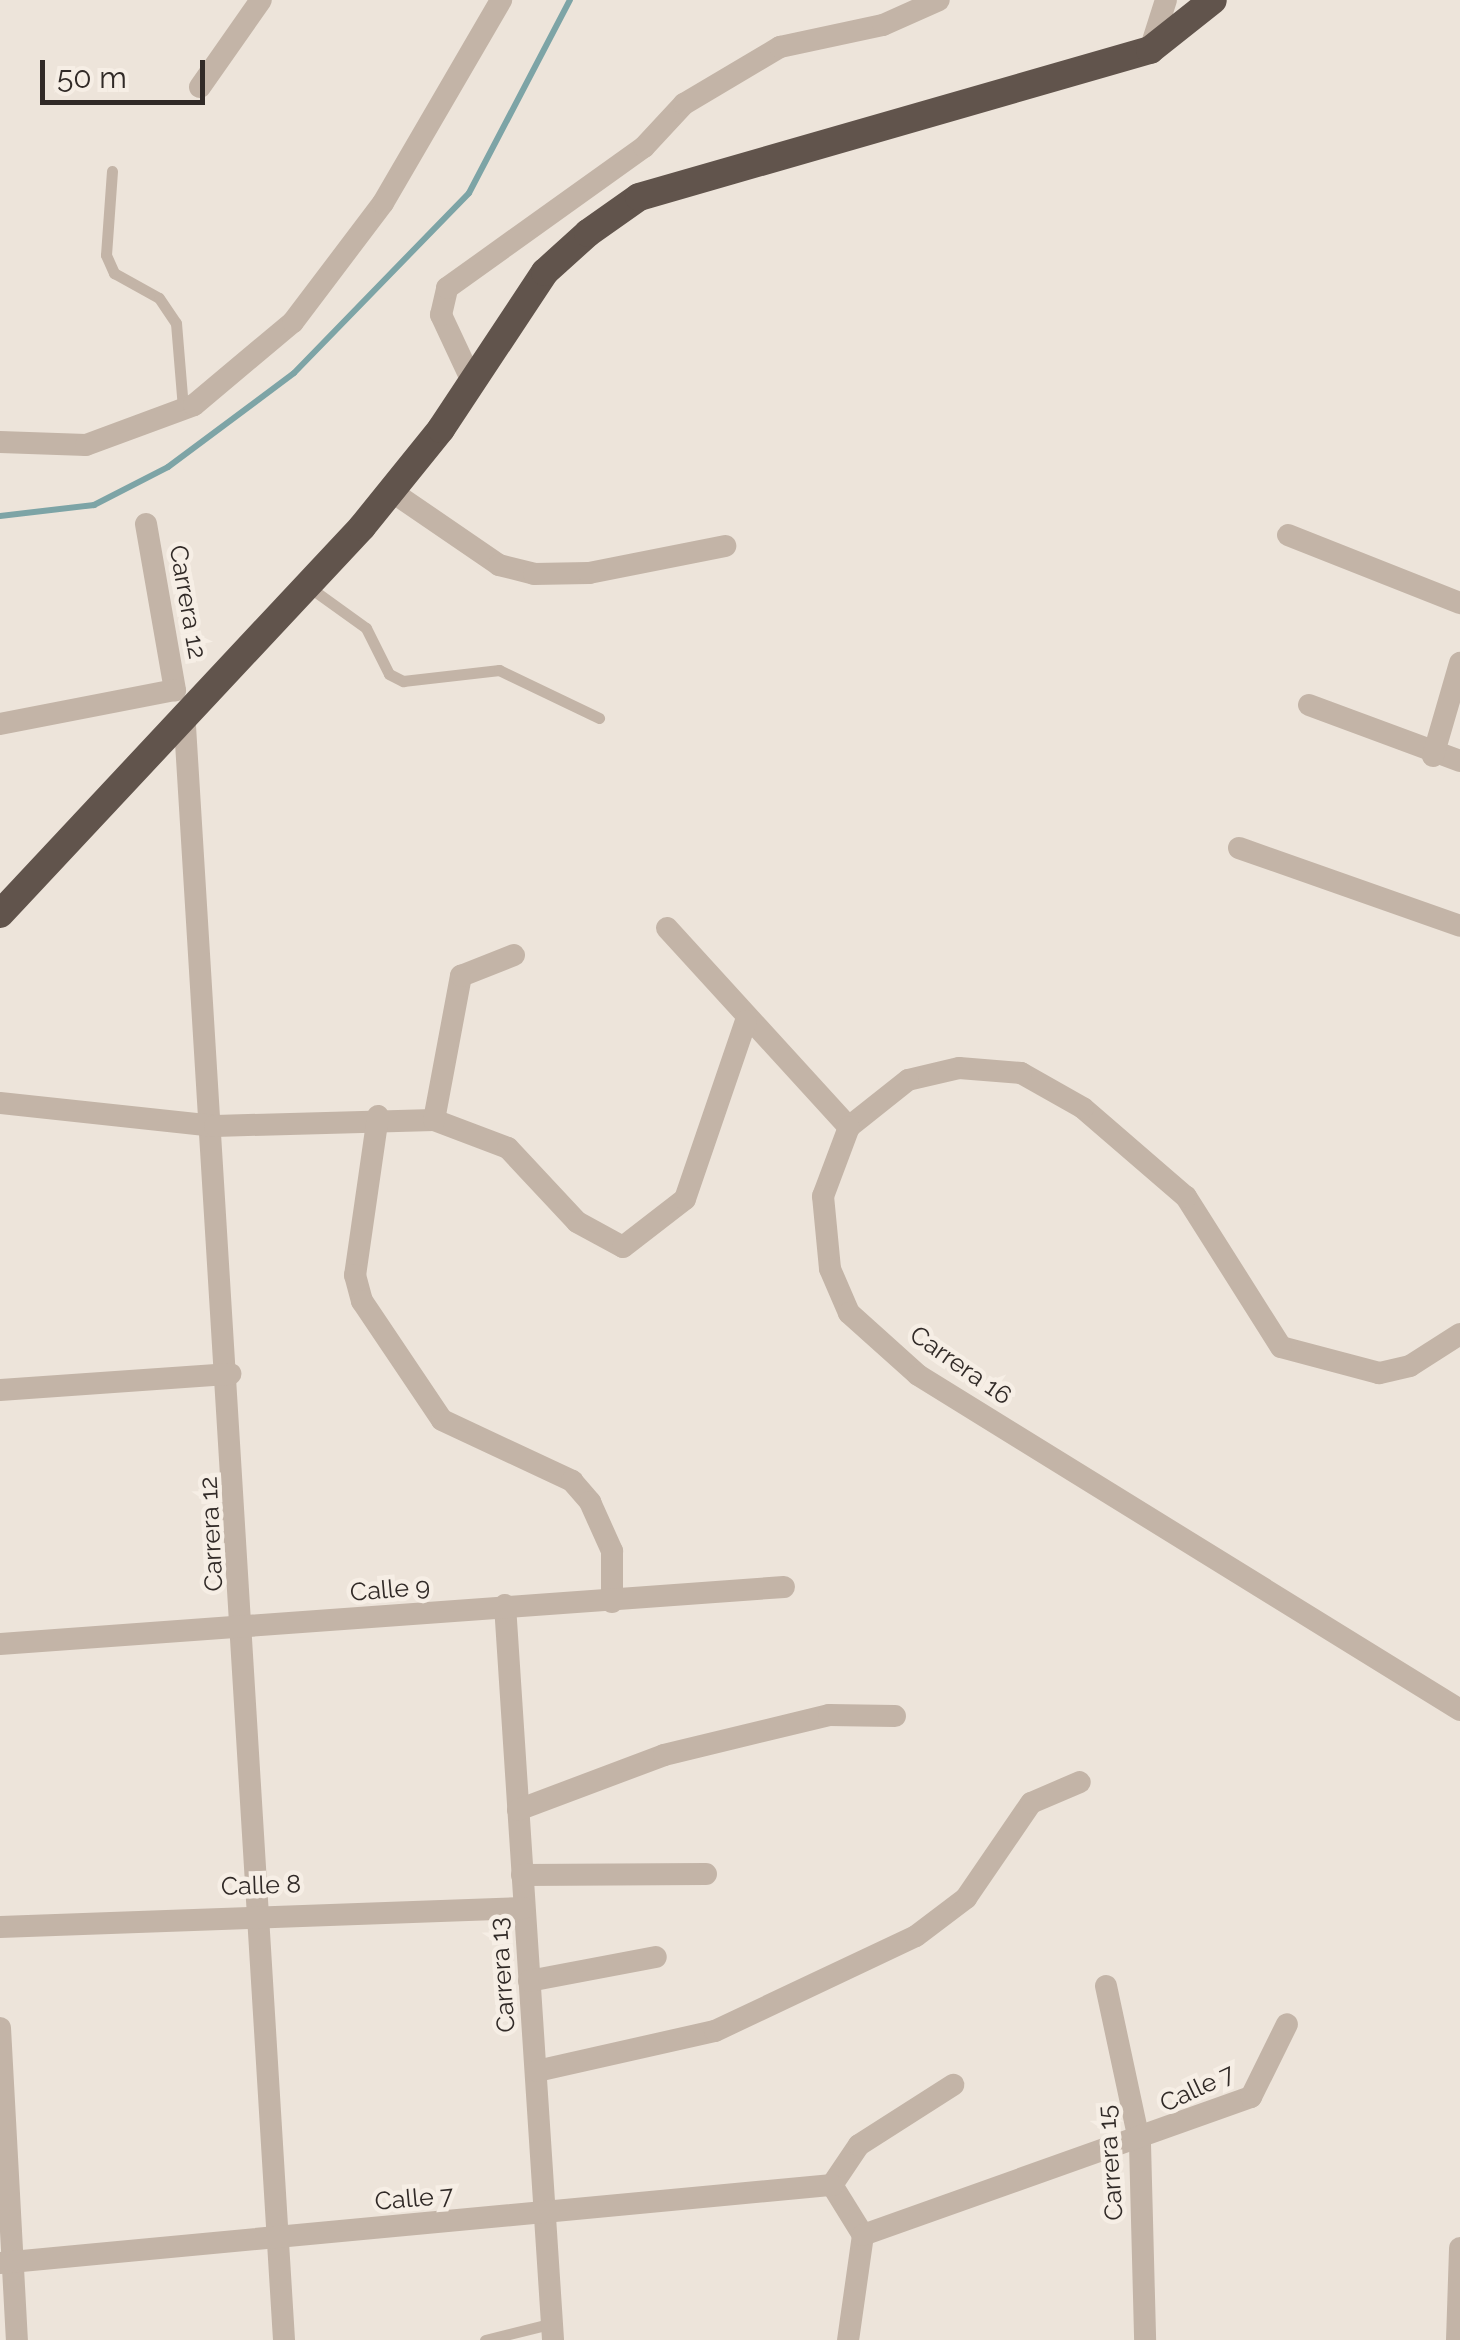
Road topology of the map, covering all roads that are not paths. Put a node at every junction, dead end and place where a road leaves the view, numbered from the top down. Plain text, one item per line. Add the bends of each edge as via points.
1 (261, 0) edge
2 (501, 0) edge
3 (939, 0) edge
4 (1166, 0) edge
5 (1213, 0) edge
6 (1150, 50) junction
7 (200, 87) dead end
8 (112, 172) dead end
9 (471, 379) junction
10 (182, 409) junction
11 (0, 442) edge
12 (392, 492) junction
13 (146, 524) dead end
14 (1288, 535) dead end
15 (726, 546) dead end
16 (309, 588) junction
17 (1460, 603) edge
18 (1460, 663) edge
19 (175, 690) junction
20 (1309, 706) dead end
21 (599, 718) dead end
22 (192, 719) junction
23 (0, 724) edge
24 (1433, 756) junction
25 (1460, 761) edge
26 (1238, 848) dead end
27 (0, 914) edge
28 (1460, 926) edge
29 (666, 928) dead end
30 (514, 955) dead end
31 (746, 1020) junction
32 (0, 1103) edge
33 (378, 1116) junction
34 (434, 1120) junction
35 (216, 1126) junction
36 (850, 1126) junction
37 (1460, 1334) edge
38 (230, 1374) junction
39 (0, 1390) edge
40 (784, 1587) dead end
41 (612, 1602) junction
42 (505, 1606) junction
43 (244, 1630) junction
44 (0, 1644) edge
45 (1460, 1710) edge
46 (895, 1716) dead end
47 (1080, 1782) dead end
48 (518, 1810) junction
49 (706, 1874) dead end
50 (522, 1875) junction
51 (524, 1908) junction
52 (260, 1911) junction
53 (0, 1927) edge
54 (656, 1957) dead end
55 (529, 1980) junction
56 (1106, 1986) dead end
57 (1287, 2024) dead end
58 (0, 2028) edge
59 (536, 2071) junction
60 (953, 2085) dead end
61 (1140, 2144) junction
62 (832, 2185) junction
63 (549, 2214) junction
64 (863, 2235) junction
65 (277, 2237) junction
66 (1460, 2248) edge
67 (6, 2263) edge
68 (553, 2332) edge
69 (276, 2339) edge
70 (18, 2340) edge
71 (485, 2340) edge
72 (848, 2340) edge
73 (1145, 2340) edge
74 (1456, 2340) edge

1 - 7 street
2 - 10 street via 383,203 293,322
3 - 9 street via 883,25 780,47 684,104 644,147 447,288 441,316
4 - 6 street
5 - 6 highway
6 - 9 highway via 640,197 545,272
8 - 10 lane via 106,255 114,273 159,298 176,323
9 - 12 highway
10 - 11 street via 86,444
12 - 15 street via 499,564 534,574 589,574
12 - 16 highway
13 - 19 street, Carrera 12
14 - 17 street
16 - 21 lane via 366,628 389,674 404,681 499,670
16 - 22 highway
18 - 24 street
19 - 22 street
19 - 23 street
20 - 24 street
22 - 27 highway
22 - 35 street, Carrera 12
24 - 25 street
26 - 28 street
29 - 31 street
30 - 34 street via 461,976
31 - 34 street via 685,1198 624,1247 576,1222 508,1148
31 - 36 street
32 - 35 street
33 - 34 street
33 - 35 street
33 - 41 street via 355,1275 362,1302 442,1420 572,1482 590,1502 612,1551
35 - 38 street, Carrera 12
36 - 37 street via 908,1080 959,1068 1021,1072 1083,1108 1186,1197 1281,1347 1379,1373 1410,1366
36 - 45 street, Carrera 16 via 823,1196 830,1269 848,1312 918,1375
38 - 39 street
38 - 43 street, Carrera 12
40 - 41 street, Calle 9
41 - 42 street, Calle 9
42 - 43 street, Calle 9
42 - 48 street, Carrera 13
43 - 44 street, Calle 9
43 - 52 street, Carrera 12
46 - 48 street via 829,1715 664,1755
47 - 59 street via 1032,1803 966,1898 916,1936 715,2031
48 - 50 street, Carrera 13
49 - 50 street
50 - 51 street, Carrera 13
51 - 52 street, Calle 8
51 - 55 street, Carrera 13
52 - 53 street, Calle 8
52 - 65 street, Carrera 12
54 - 55 street
55 - 59 street, Carrera 13
56 - 61 street, Carrera 15
57 - 61 street, Calle 7 via 1251,2096
58 - 67 street
59 - 63 street, Carrera 13
60 - 62 street via 859,2145
61 - 64 street, Calle 7
61 - 73 street, Carrera 15
62 - 63 street, Calle 7
62 - 64 street
63 - 65 street, Calle 7
63 - 68 street, Carrera 13
64 - 72 street
65 - 67 street, Calle 7
65 - 69 street, Carrera 12
66 - 74 street
67 - 70 street
68 - 71 lane

